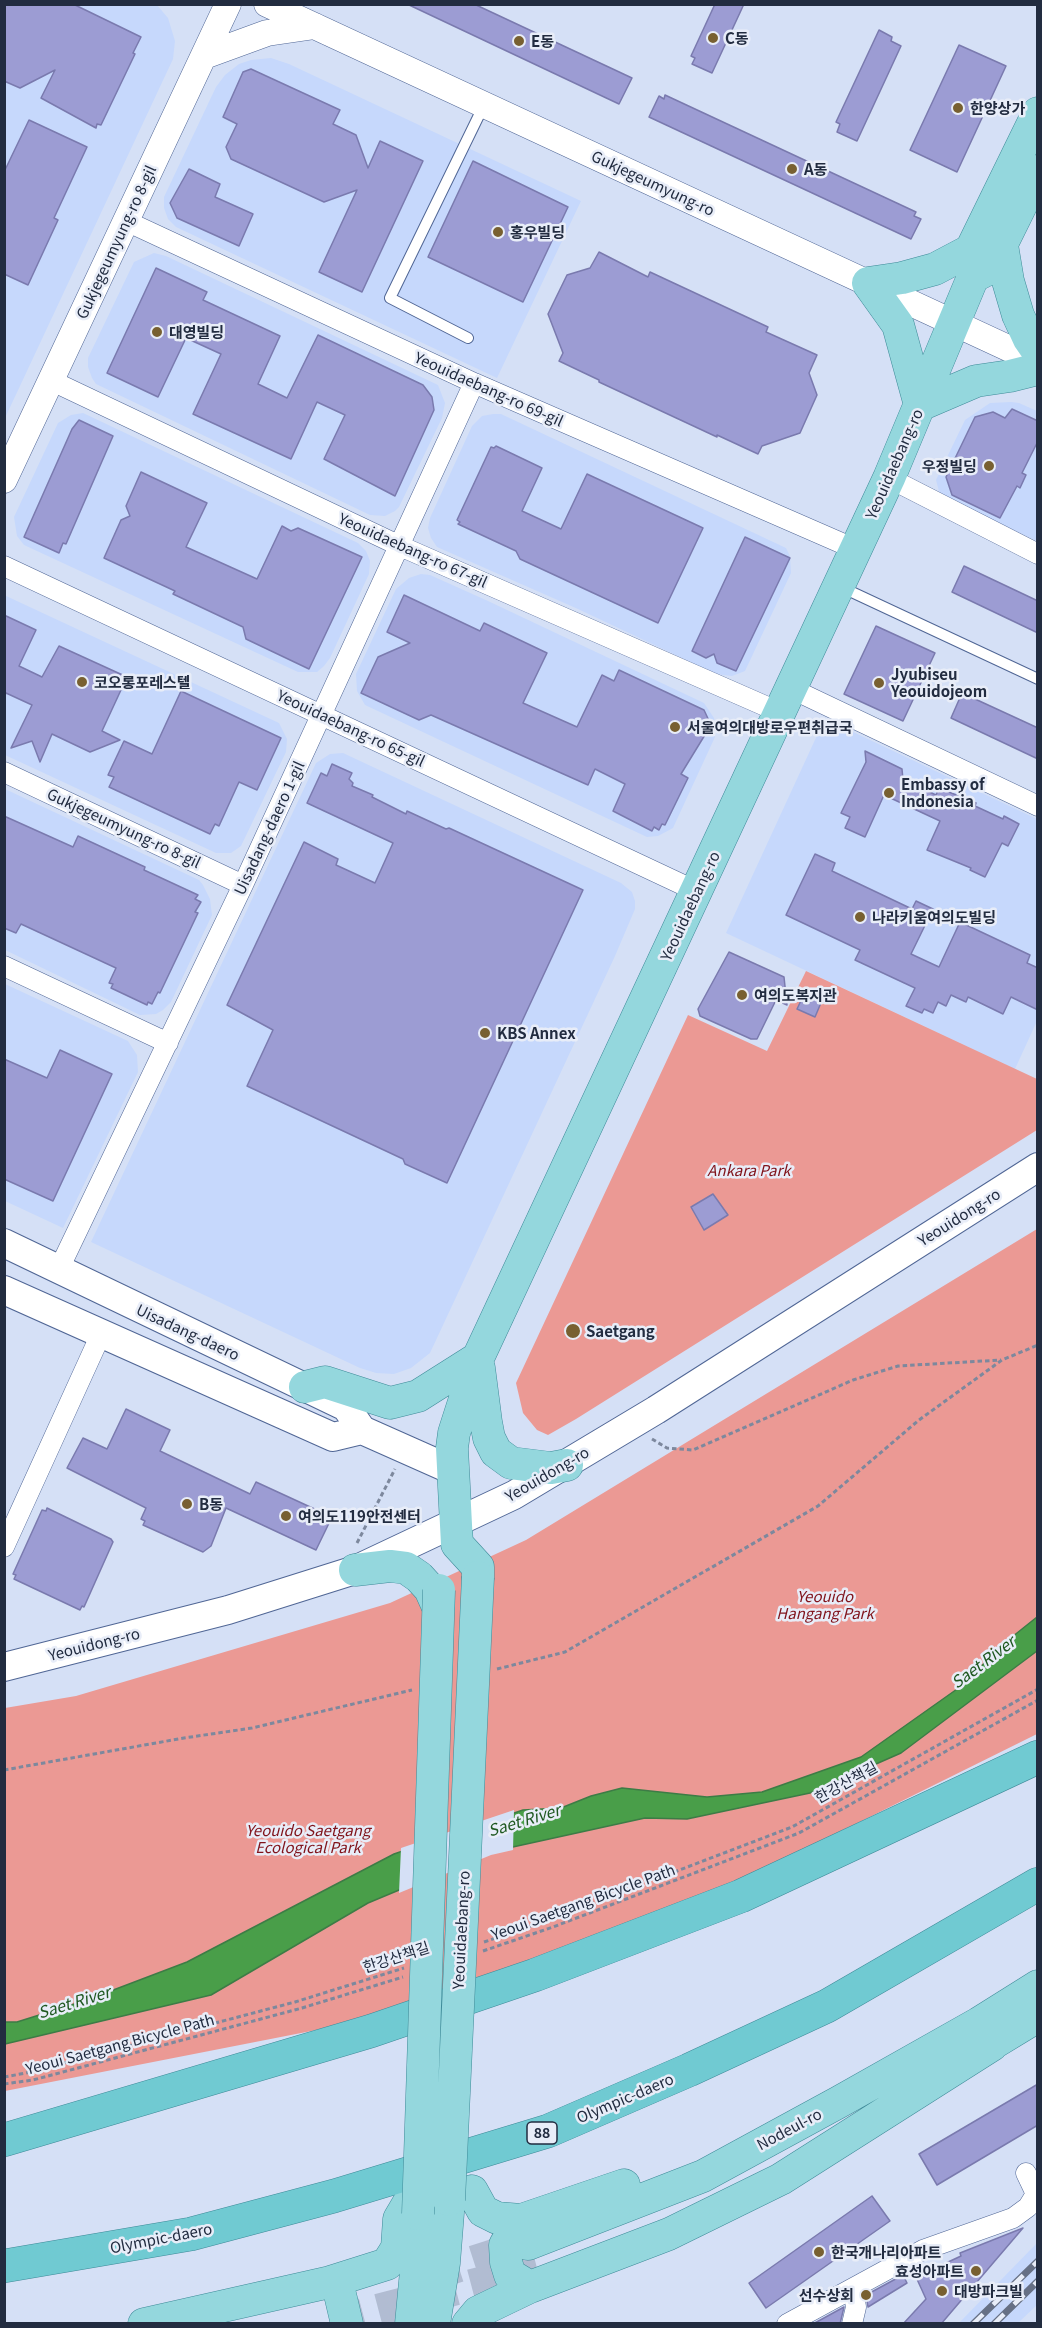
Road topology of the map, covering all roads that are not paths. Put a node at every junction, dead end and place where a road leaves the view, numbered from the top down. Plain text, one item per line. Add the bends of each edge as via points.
1 (228, 4) edge
2 (267, 4) edge
3 (315, 26) junction
4 (204, 56) junction
5 (484, 105) junction
6 (1038, 113) edge
7 (1038, 171) edge
8 (126, 221) junction
9 (1002, 245) junction
10 (972, 263) junction
11 (868, 283) junction
12 (954, 322) junction
13 (468, 338) dead end
14 (1038, 352) edge
15 (1038, 362) edge
16 (1038, 369) edge
17 (50, 380) junction
18 (474, 384) junction
19 (920, 405) junction
20 (889, 478) junction
21 (4, 480) edge
22 (400, 546) junction
23 (855, 549) junction
24 (1038, 554) edge
25 (4, 566) edge
26 (838, 586) junction
27 (1038, 679) edge
28 (785, 700) junction
29 (322, 714) junction
30 (4, 772) edge
31 (1038, 806) edge
32 (243, 885) junction
33 (696, 891) junction
34 (4, 966) edge
35 (168, 1043) junction
36 (1038, 1167) edge
37 (4, 1244) edge
38 (58, 1271) junction
39 (4, 1290) edge
40 (101, 1334) junction
41 (478, 1358) junction
42 (305, 1387) junction
43 (362, 1430) junction
44 (567, 1465) junction
45 (452, 1470) junction
46 (456, 1533) junction
47 (4, 1547) edge
48 (356, 1556) junction
49 (436, 1595) junction
50 (4, 1667) edge
51 (1038, 1757) edge
52 (1038, 1884) edge
53 (1038, 1986) edge
54 (1038, 2016) edge
55 (985, 2034) junction
56 (4, 2140) edge
57 (1026, 2173) dead end
58 (460, 2195) junction
59 (412, 2206) junction
60 (418, 2250) junction
61 (529, 2255) junction
62 (4, 2266) edge
63 (440, 2284) junction
64 (853, 2289) junction
65 (332, 2310) edge
66 (144, 2324) edge
67 (220, 2324) edge
68 (401, 2324) edge
69 (411, 2324) edge
70 (434, 2324) edge
71 (442, 2324) edge
72 (468, 2324) edge
73 (787, 2324) edge
74 (852, 2324) edge

1 - 4 street, Gukjegeumyung-ro 8-gil
2 - 3 street, Gukjegeumyung-ro
3 - 4 street via 267,33
3 - 5 street, Gukjegeumyung-ro
4 - 8 street, Gukjegeumyung-ro 8-gil
5 - 11 street, Gukjegeumyung-ro
5 - 13 lane via 390,298
6 - 10 main road, Yeouidaebang-ro
7 - 9 main road, Yeouidaebang-ro
8 - 17 street, Gukjegeumyung-ro 8-gil
8 - 18 street, Yeouidaebang-ro 69-gil
9 - 10 main road, Yeouidaebang-ro via 990,268
9 - 14 main road via 1018,315
10 - 11 main road
10 - 12 main road, Yeouidaebang-ro
11 - 12 street, Gukjegeumyung-ro
11 - 19 main road via 898,325
12 - 15 street, Gukjegeumyung-ro
12 - 19 main road, Yeouidaebang-ro
16 - 19 main road via 976,381
17 - 21 street, Gukjegeumyung-ro 8-gil
17 - 22 street, Yeouidaebang-ro 67-gil
18 - 22 street, Uisadang-daero 1-gil
18 - 23 street, Yeouidaebang-ro 69-gil
19 - 20 main road, Yeouidaebang-ro
20 - 23 main road, Yeouidaebang-ro
20 - 24 street
22 - 28 street, Yeouidaebang-ro 67-gil
22 - 29 street, Uisadang-daero 1-gil
23 - 26 main road, Yeouidaebang-ro
25 - 29 street, Yeouidaebang-ro 65-gil
26 - 27 lane
26 - 28 main road, Yeouidaebang-ro
28 - 31 street, Yeouidaebang-ro 67-gil
28 - 33 main road, Yeouidaebang-ro
29 - 32 street, Uisadang-daero 1-gil
29 - 33 street, Yeouidaebang-ro 65-gil
30 - 32 street, Gukjegeumyung-ro 8-gil
32 - 35 street, Uisadang-daero 1-gil
33 - 41 main road, Yeouidaebang-ro
34 - 35 street
35 - 38 street, Uisadang-daero 1-gil
36 - 44 main road, Yeouidong-ro
37 - 38 main road, Uisadang-daero
38 - 42 main road, Uisadang-daero
39 - 40 main road
40 - 43 main road via 333,1437
40 - 47 street
41 - 42 main road via 418,1396 390,1403 325,1382
41 - 44 main road via 489,1438 496,1452 511,1463 551,1468
41 - 45 main road, Yeouidaebang-ro via 454,1433
42 - 43 main road, Uisadang-daero via 346,1407
43 - 45 main road, Uisadang-daero
44 - 46 main road, Yeouidong-ro
45 - 46 main road, Yeouidaebang-ro
46 - 48 main road, Yeouidong-ro
46 - 49 main road via 440,1568
46 - 58 main road, Yeouidaebang-ro, bridge via 478,1567 453,2108
48 - 49 main road via 406,1568
48 - 50 main road, Yeouidong-ro via 228,1610
49 - 59 main road, bridge
51 - 56 highway via 741,1896 535,1975 371,2031
52 - 62 highway, Olympic-daero / 88 via 827,2006 548,2131 334,2196 191,2234
53 - 55 main road
54 - 55 main road
55 - 61 main road via 646,2178
55 - 61 main road via 781,2180 669,2234
57 - 64 street via 1036,2194 1028,2207 1013,2218 923,2250
58 - 61 main road via 497,2218
58 - 63 main road
59 - 60 main road
59 - 65 main road via 387,2264
60 - 68 main road
60 - 69 main road
61 - 72 main road
63 - 70 main road
63 - 71 main road
64 - 73 street
64 - 74 street via 856,2307
65 - 66 main road
65 - 67 main road

